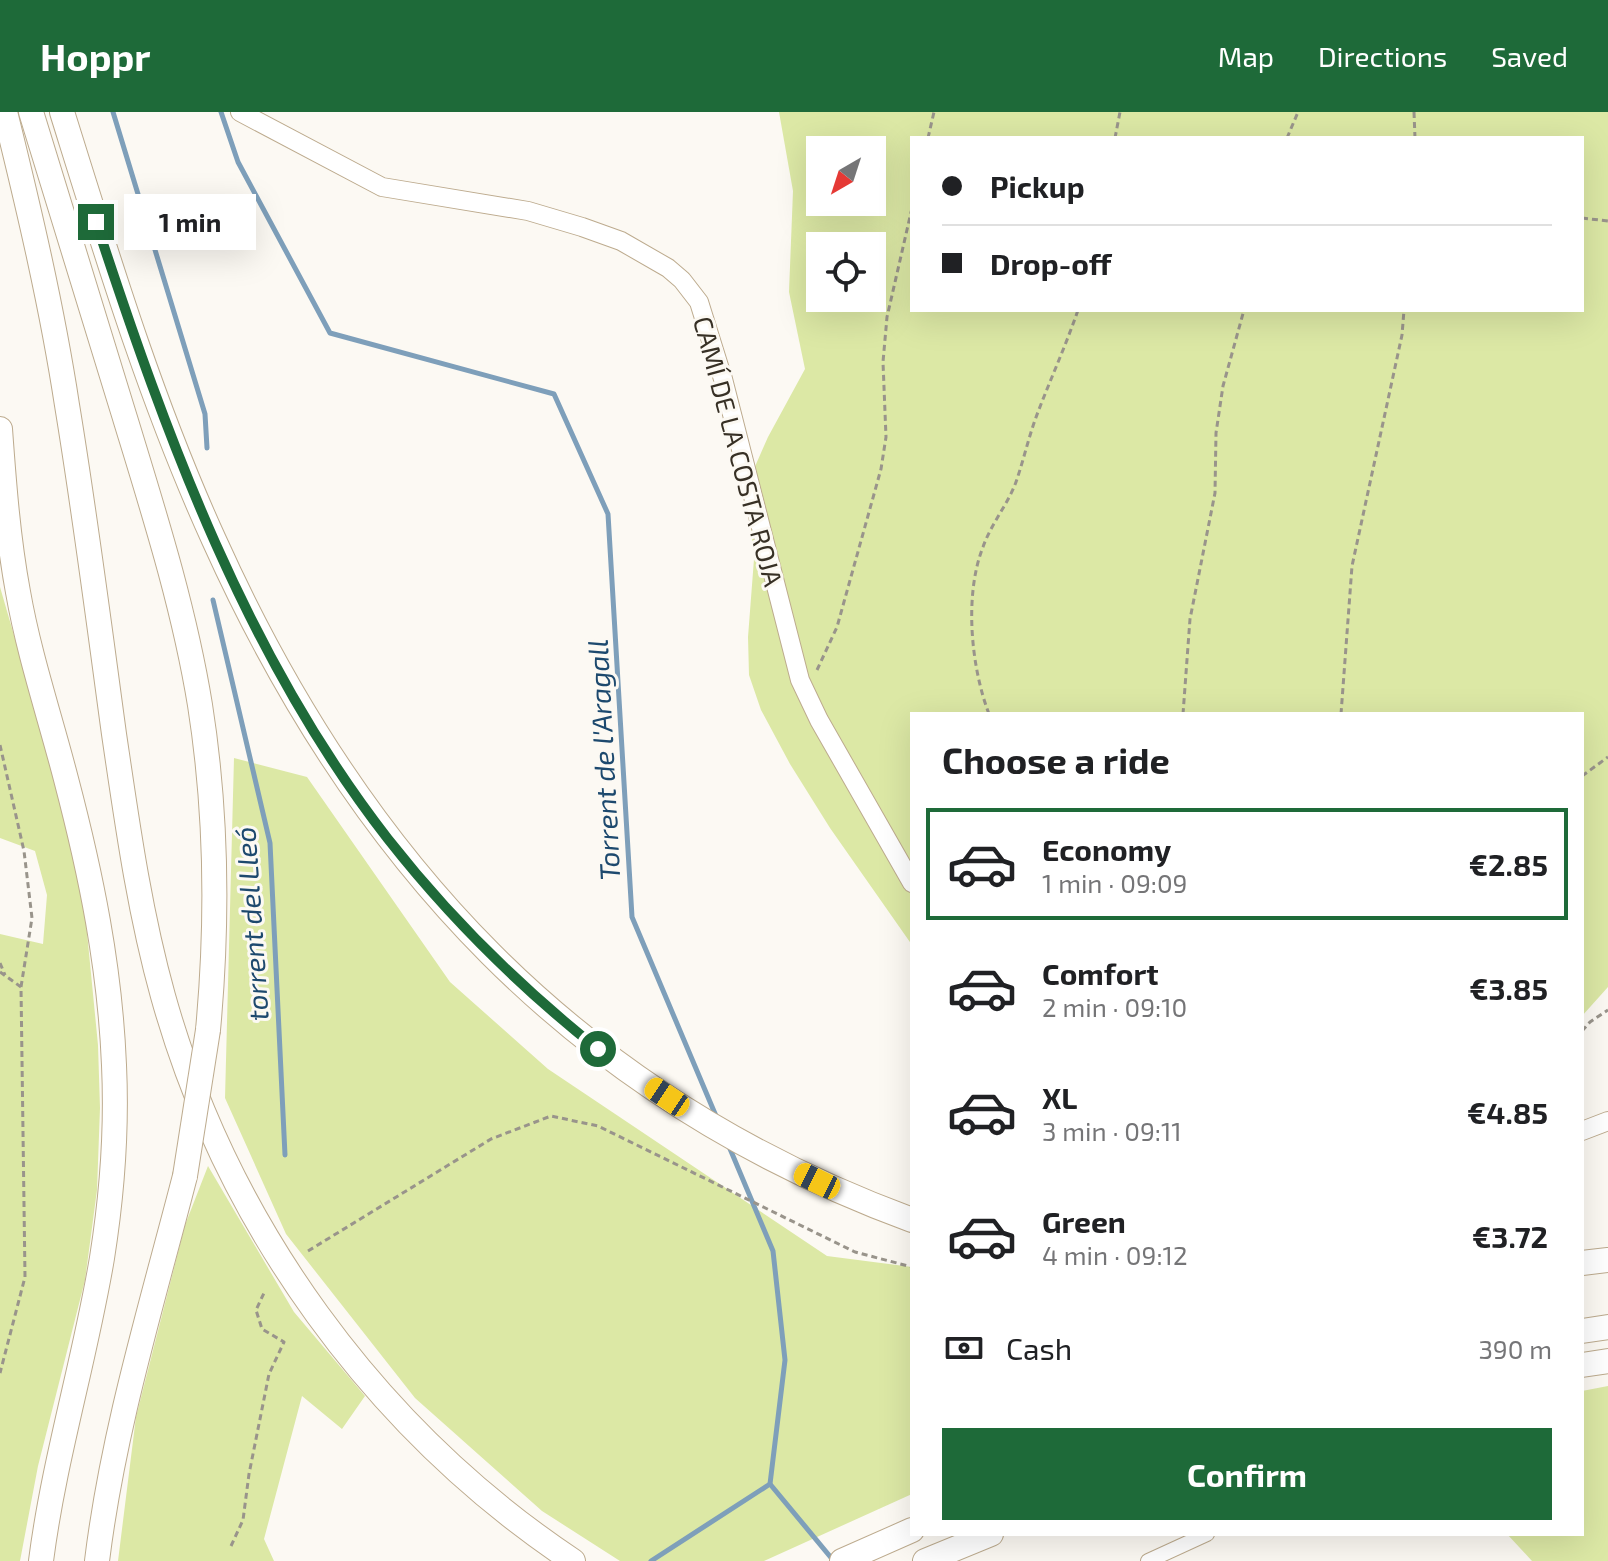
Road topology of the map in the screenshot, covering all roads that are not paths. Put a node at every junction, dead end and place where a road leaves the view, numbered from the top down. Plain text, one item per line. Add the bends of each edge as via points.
1 (5, 112) edge
2 (31, 112) edge
3 (62, 112) edge
4 (240, 112) edge
5 (0, 429) edge
6 (910, 879) edge
7 (1608, 1121) edge
8 (1584, 1130) edge
9 (910, 1219) edge
10 (1608, 1260) edge
11 (1584, 1263) edge
12 (1608, 1327) edge
13 (1584, 1331) edge
14 (1608, 1361) edge
15 (1584, 1365) edge
16 (910, 1531) edge
17 (986, 1536) edge
18 (1203, 1536) edge
19 (41, 1561) edge
20 (97, 1561) edge
21 (573, 1561) edge
22 (842, 1561) edge
23 (925, 1561) edge
24 (1148, 1561) edge

1 - 21 highway via 67,401 136,872 163,997 189,1076 243,1196 337,1342 443,1458 517,1522
2 - 20 highway, bridge via 169,563 192,662 213,832 208,1030 185,1176 124,1408
3 - 9 highway via 150,384 214,540 299,706 387,838 500,964 633,1074 779,1162
4 - 6 street, CAMÍ DE LA COSTA ROJA via 382,187 528,211 582,227 646,254 682,280 699,302 723,379 800,680
5 - 19 highway via 18,593 101,926 114,1065 113,1152 102,1258
7 - 8 street
10 - 11 highway
12 - 13 highway
14 - 15 highway
16 - 22 highway
17 - 23 highway
18 - 24 street

